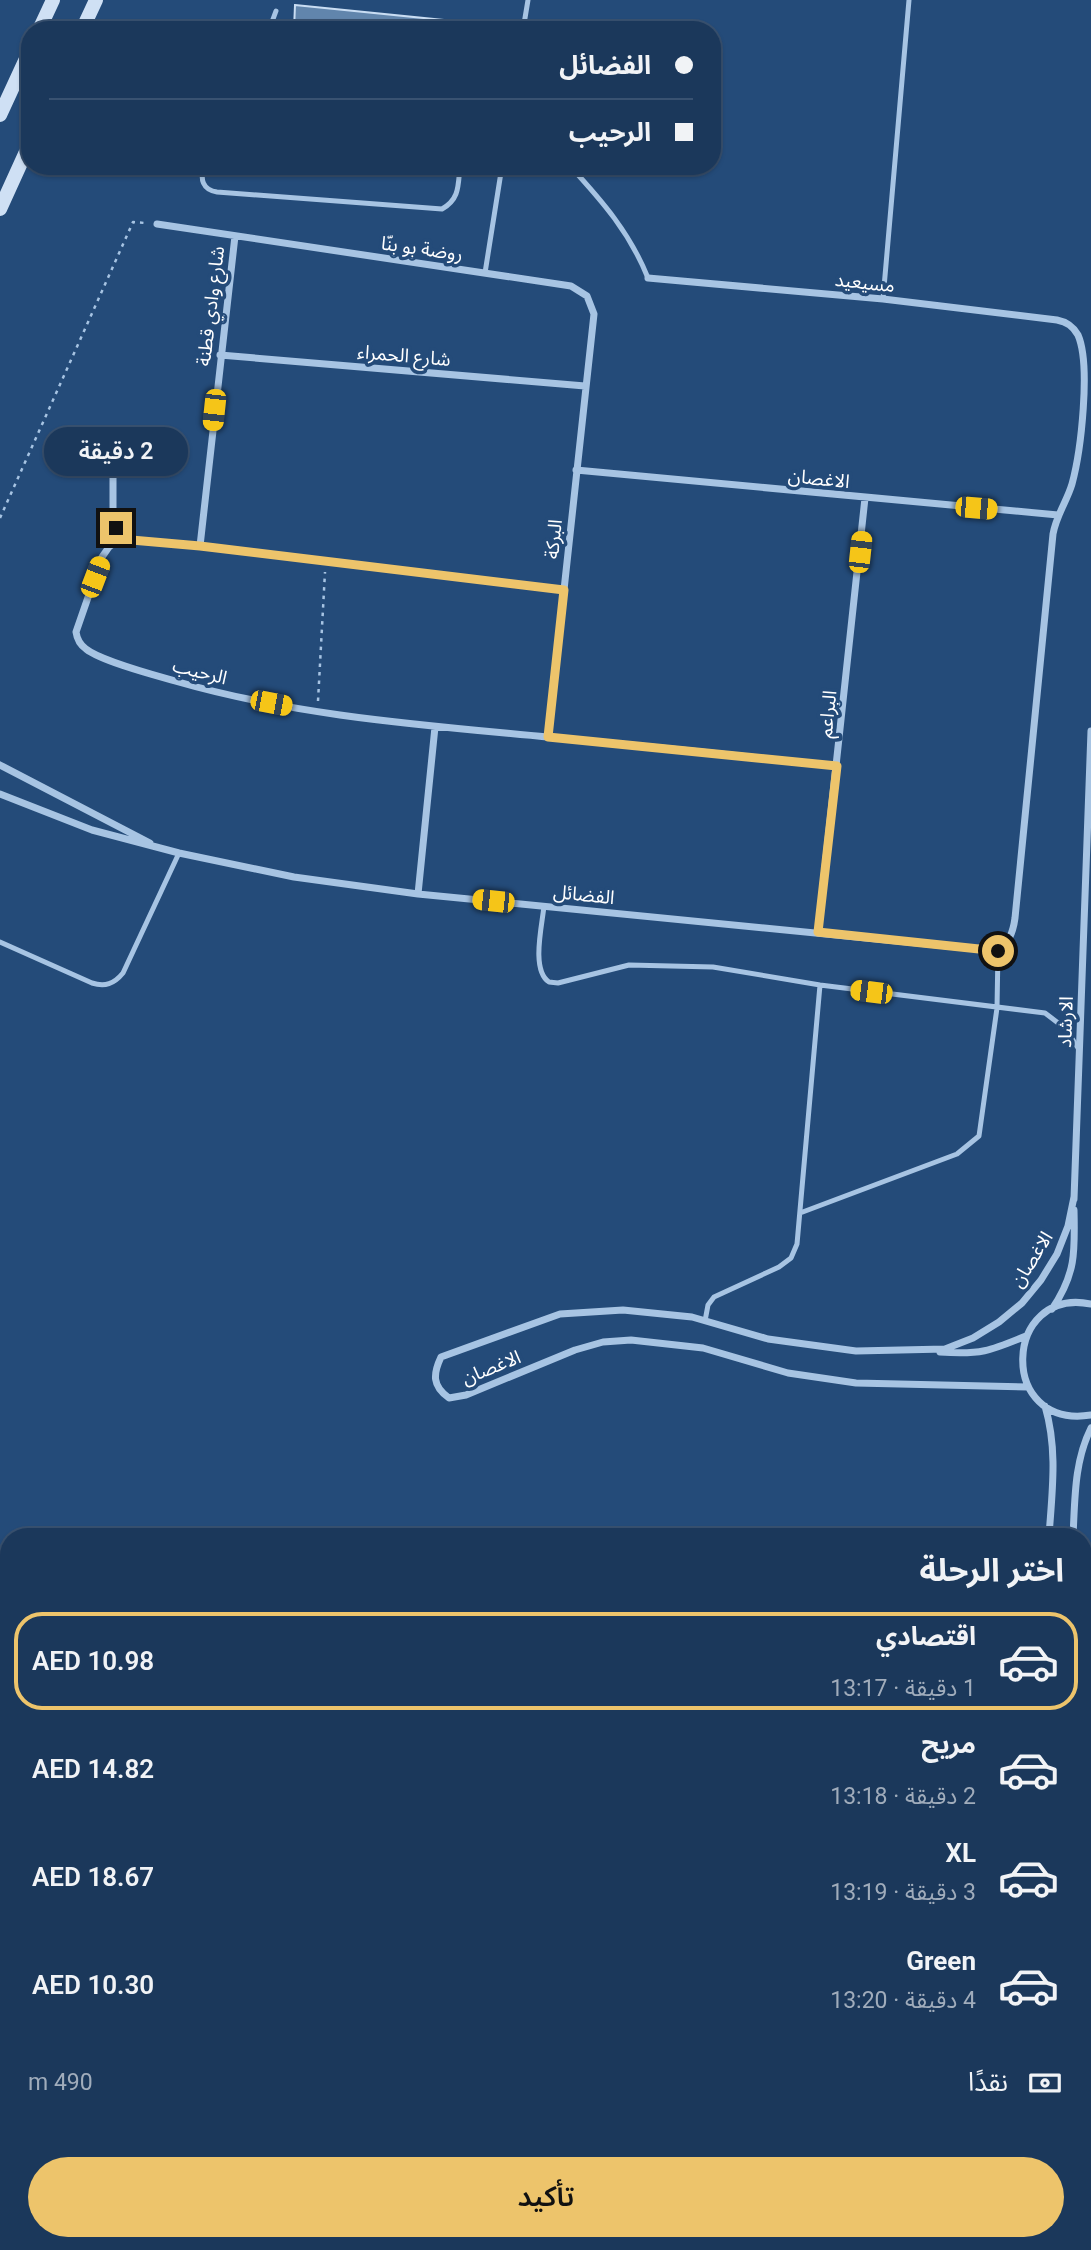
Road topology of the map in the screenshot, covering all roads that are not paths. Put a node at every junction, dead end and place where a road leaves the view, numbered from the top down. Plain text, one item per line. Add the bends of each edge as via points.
1 (53, 0) edge
2 (96, 0) edge
3 (528, 0) edge
4 (909, 0) edge
5 (276, 11) dead end
6 (43, 21) edge
7 (86, 21) edge
8 (273, 21) edge
9 (524, 21) edge
10 (21, 70) edge
11 (0, 115) edge
12 (21, 163) edge
13 (203, 175) edge
14 (459, 175) edge
15 (500, 175) edge
16 (578, 175) edge
17 (0, 209) edge
18 (157, 224) road end
19 (234, 236) junction
20 (485, 273) junction
21 (649, 278) joint
22 (883, 299) junction
23 (220, 355) junction
24 (585, 386) junction
25 (113, 469) dead end
26 (576, 470) junction
27 (865, 498) junction
28 (1058, 515) junction
29 (120, 539) junction
30 (200, 546) junction
31 (564, 590) junction
32 (436, 727) junction
33 (1091, 731) edge
34 (548, 737) junction
35 (0, 765) edge
36 (837, 766) junction
37 (0, 794) edge
38 (160, 848) junction
39 (178, 853) junction
40 (418, 894) junction
41 (544, 906) junction
42 (818, 932) junction
43 (0, 942) edge
44 (998, 951) junction
45 (820, 985) junction
46 (997, 1008) junction
47 (1080, 1051) junction
48 (1074, 1197) junction
49 (800, 1213) junction
50 (1091, 1304) edge
51 (1052, 1309) junction
52 (705, 1321) junction
53 (1026, 1335) junction
54 (915, 1350) junction
55 (1028, 1387) junction
56 (1045, 1406) junction
57 (1091, 1415) edge
58 (1091, 1429) edge
59 (1050, 1528) edge
60 (1073, 1528) edge

1 - 6 main road
2 - 7 main road
3 - 9 lane
4 - 22 lane
5 - 8 lane
10 - 11 main road
12 - 17 main road
13 - 14 lane via 205,186 217,192 442,209 458,195
15 - 20 lane
16 - 21 lane via 617,218
18 - 19 street, روضة بو بنّا
19 - 20 street, روضة بو بنّا
19 - 23 street, شارع وادي قطنة
20 - 24 street, روضة بو بنّا via 571,286 587,296 594,314
21 - 22 street, مسيعيد
22 - 28 street, مسيعيد via 1057,320 1074,329 1085,372 1080,445 1069,492
23 - 24 street, شارع الحمراء
23 - 30 street, شارع وادي قطنة
24 - 26 street, البركة
25 - 29 street via 113,507
26 - 27 street, الاغصان
26 - 31 street, البركة
27 - 28 street, الاغصان
27 - 36 street, البراعم
28 - 44 street via 1015,918 1013,931
29 - 30 street
29 - 32 street, الرحيب via 102,557 79,618 76,632 84,649 189,685 317,712
30 - 31 street
31 - 34 street, البركة
32 - 34 street, الرحيب
32 - 40 street
33 - 47 street, الارشاد
34 - 36 street, الرحيب
35 - 38 street, الفضائل
36 - 42 street, البراعم
37 - 38 street, الفضائل via 92,830
38 - 39 street, الفضائل
39 - 40 street, الفضائل via 294,877
39 - 43 lane via 117,980 92,983
40 - 41 street, الفضائل
41 - 42 street, الفضائل
41 - 45 lane via 538,962 549,982 629,965 713,967
42 - 44 street, الفضائل
44 - 46 lane
45 - 46 lane
45 - 49 lane
46 - 47 lane via 1045,1013 1066,1029
46 - 49 lane via 979,1136 957,1154
47 - 48 street, الارشاد
48 - 51 street, الارشاد via 1075,1255 1063,1294
48 - 54 street, الاغصان via 1057,1254 1022,1303 973,1338 945,1349
49 - 52 lane via 791,1258 714,1297
50 - 51 street
51 - 53 street, الارشاد
52 - 54 street, الاغصان via 768,1339 856,1351
52 - 55 street, الاغصان via 623,1310 561,1314 441,1357 434,1372 442,1394 449,1398 467,1395 575,1350 631,1340 703,1348 788,1373 856,1383
53 - 54 street, الاغصان via 972,1354
53 - 55 street via 1021,1358
55 - 56 street
56 - 57 street via 1072,1416
56 - 59 street via 1054,1456
58 - 60 street via 1082,1449

